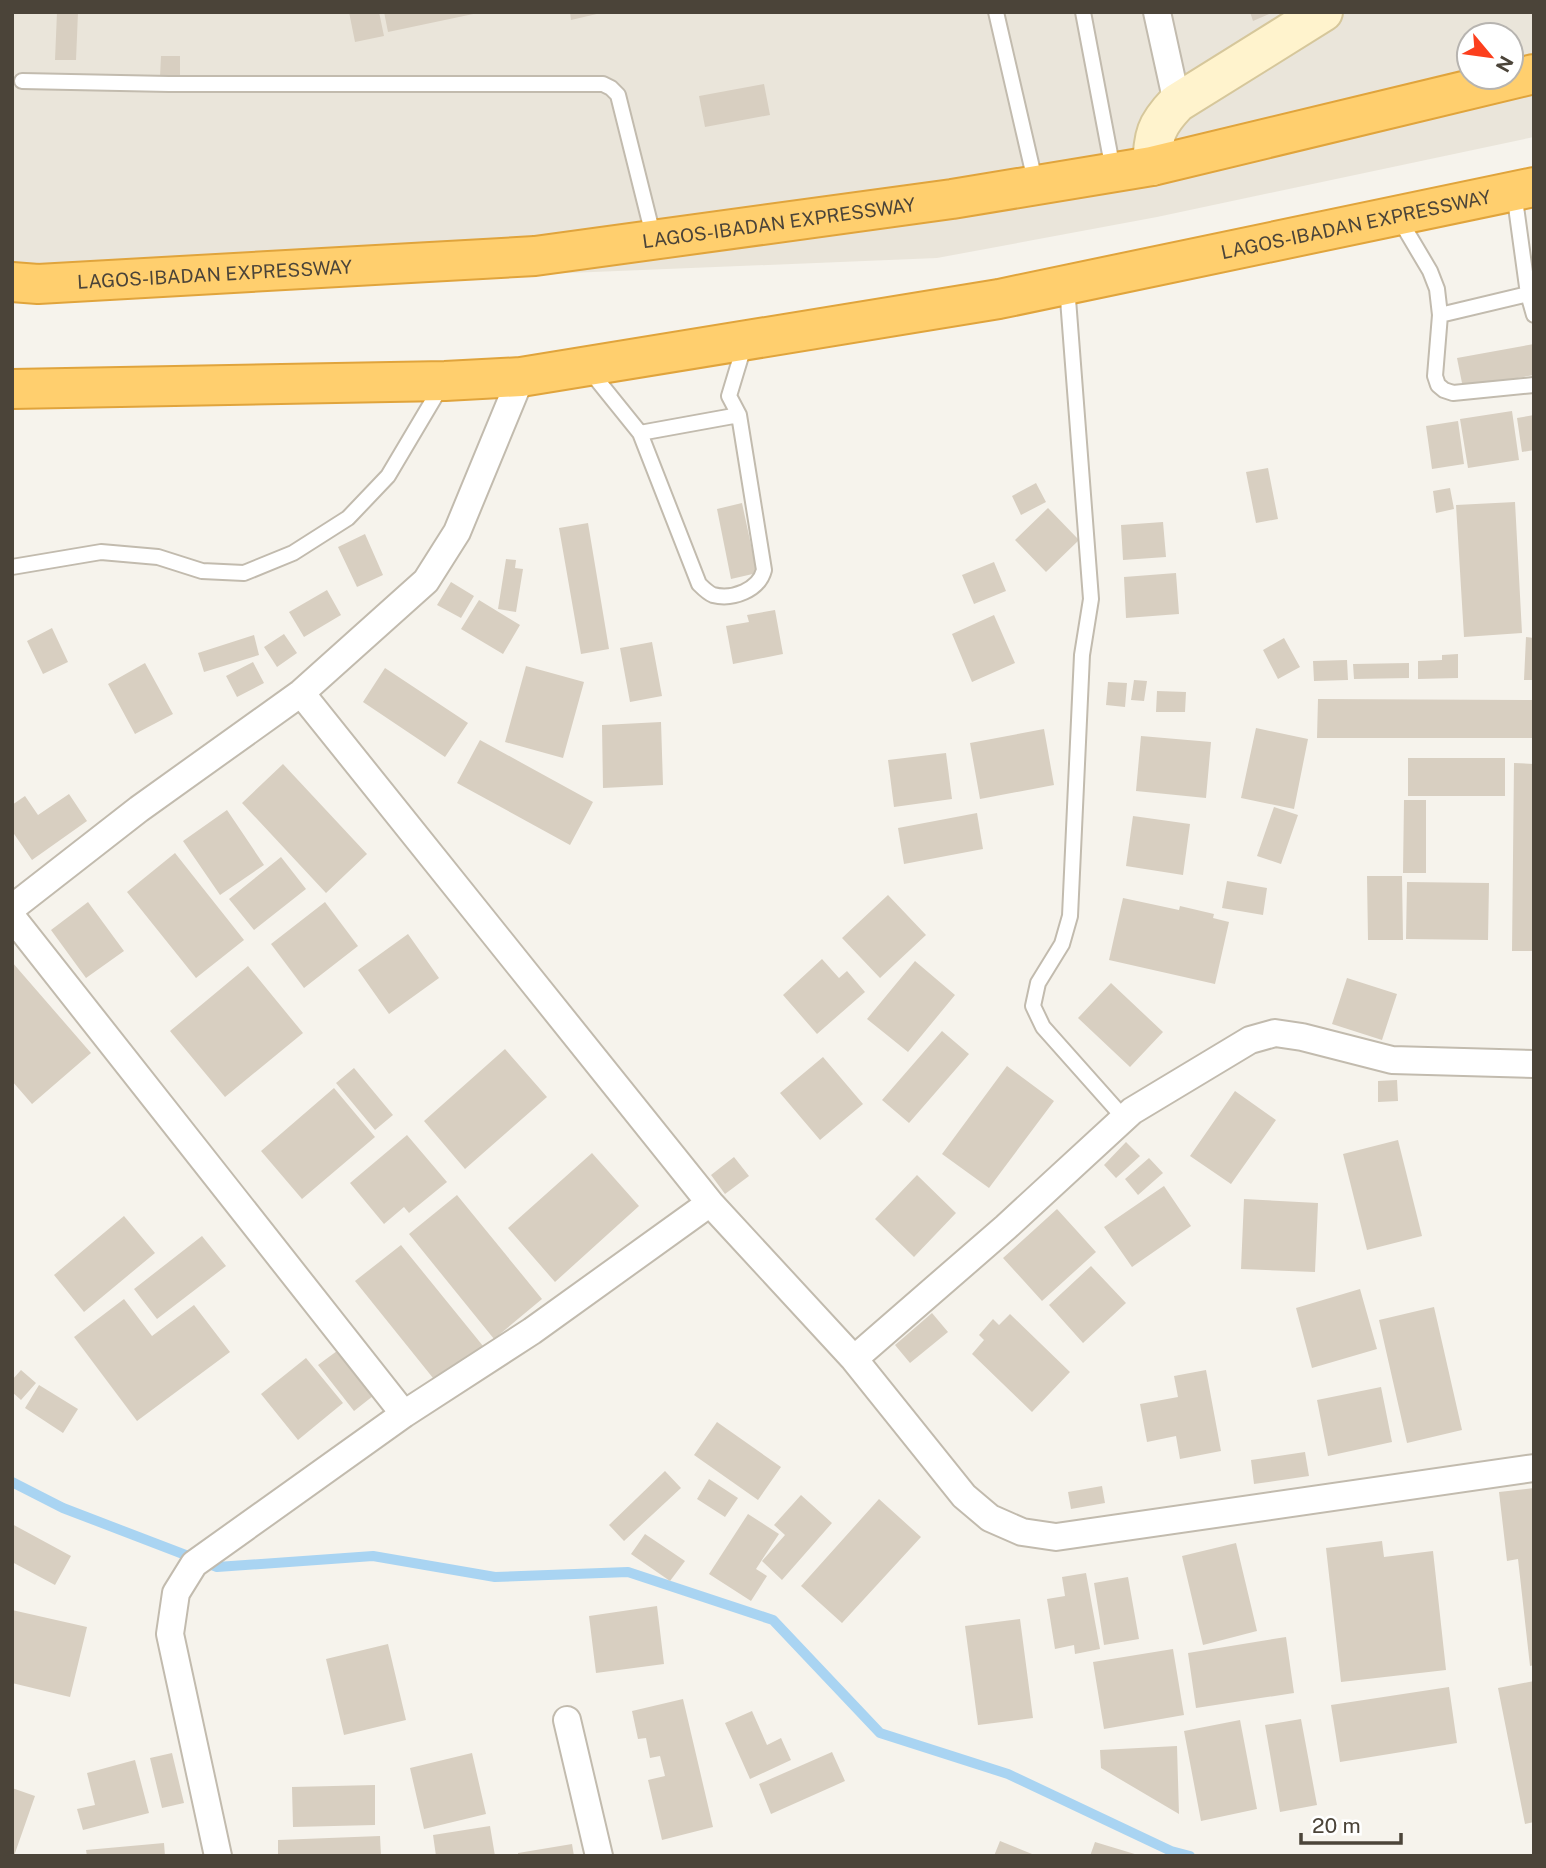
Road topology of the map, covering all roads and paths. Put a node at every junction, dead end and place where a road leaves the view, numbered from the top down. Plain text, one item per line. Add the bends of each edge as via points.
1 (996, 12) edge
2 (1083, 12) edge
3 (1157, 12) edge
4 (1323, 12) edge
5 (1534, 74) edge
6 (22, 81) dead end
7 (1177, 103) junction
8 (1152, 166) junction
9 (1114, 171) junction
10 (1036, 185) junction
11 (1524, 189) edge
12 (1397, 216) junction
13 (655, 240) junction
14 (12, 282) edge
15 (1067, 285) junction
16 (1528, 294) junction
17 (1534, 315) edge
18 (1440, 316) junction
19 (746, 341) junction
20 (587, 367) junction
21 (521, 377) junction
22 (445, 381) junction
23 (1534, 385) edge
24 (12, 389) edge
25 (739, 415) junction
26 (640, 433) junction
27 (12, 567) edge
28 (301, 693) junction
29 (12, 908) edge
30 (12, 917) edge
31 (1534, 1064) edge
32 (1124, 1118) junction
33 (710, 1203) junction
34 (855, 1359) junction
35 (404, 1414) junction
36 (1534, 1468) edge
37 (567, 1720) dead end
38 (218, 1856) edge
39 (599, 1856) edge

1 - 10 lane
2 - 9 lane
3 - 7 street
4 - 7 main road
5 - 8 highway, LAGOS-IBADAN EXPRESSWAY
6 - 13 lane via 603,84 618,95
7 - 8 main road via 1162,118 1154,136
8 - 9 highway, LAGOS-IBADAN EXPRESSWAY
9 - 10 highway, LAGOS-IBADAN EXPRESSWAY
10 - 13 highway, LAGOS-IBADAN EXPRESSWAY
11 - 12 highway, LAGOS-IBADAN EXPRESSWAY
11 - 16 lane
12 - 15 highway, LAGOS-IBADAN EXPRESSWAY
12 - 18 lane via 1430,271
13 - 14 highway, LAGOS-IBADAN EXPRESSWAY via 535,256
15 - 19 highway, LAGOS-IBADAN EXPRESSWAY
15 - 32 lane via 1091,599 1081,667 1070,916 1062,944 1038,984 1034,1006 1043,1027
16 - 17 lane
16 - 18 lane
18 - 23 lane via 1435,376 1444,390
19 - 20 highway, LAGOS-IBADAN EXPRESSWAY
19 - 25 lane via 729,396
20 - 21 highway, LAGOS-IBADAN EXPRESSWAY
20 - 26 lane
21 - 22 highway, LAGOS-IBADAN EXPRESSWAY
21 - 28 street via 457,532 426,581
22 - 24 highway, LAGOS-IBADAN EXPRESSWAY
22 - 27 lane via 388,476 348,518 293,553 244,573 202,571 158,557 101,552
25 - 26 lane
25 - 26 lane via 764,570 754,588 731,596 713,595 699,584
28 - 29 street via 139,809
28 - 33 street
30 - 35 street
31 - 32 street via 1392,1060 1275,1033 1250,1040
32 - 34 street
33 - 34 street
33 - 35 street via 532,1331
34 - 36 street via 964,1496 990,1518 1022,1532 1073,1535
35 - 38 street via 194,1564 176,1593 170,1634
37 - 39 street

